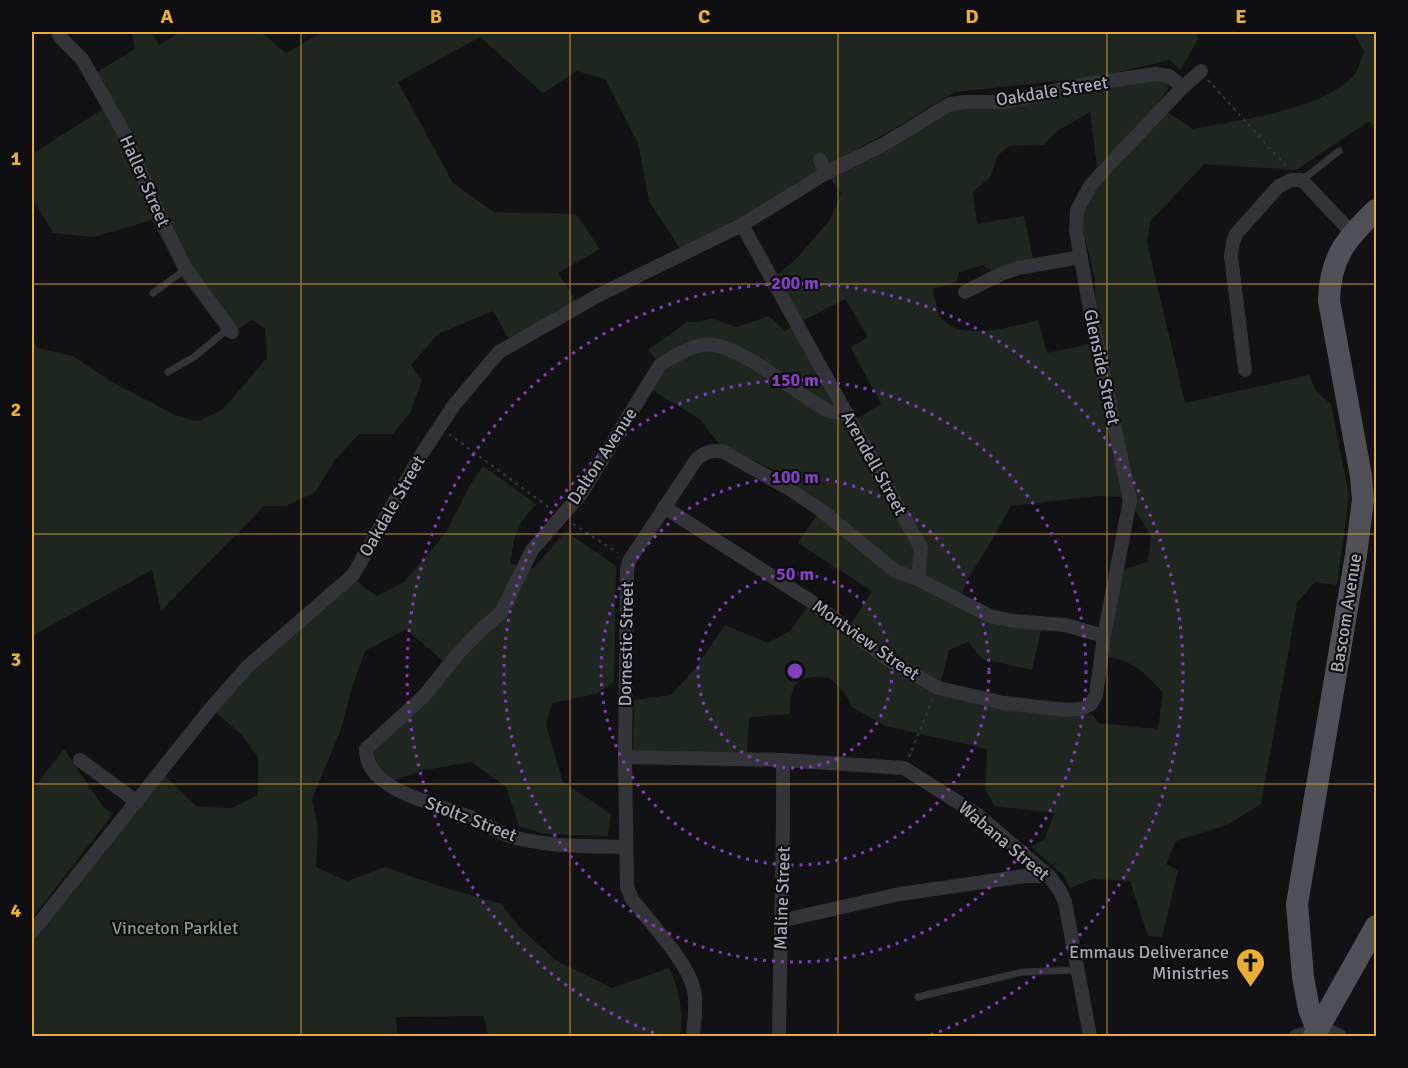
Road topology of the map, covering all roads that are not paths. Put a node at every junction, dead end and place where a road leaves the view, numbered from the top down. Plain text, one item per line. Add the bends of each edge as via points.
1 (58, 32) edge
2 (1201, 72) road end
3 (1183, 87) junction
4 (1339, 151) dead end
5 (820, 160) dead end
6 (826, 173) junction
7 (1302, 180) junction
8 (1377, 210) edge
9 (742, 225) junction
10 (1352, 233) junction
11 (1081, 257) junction
12 (186, 269) junction
13 (965, 292) dead end
14 (153, 293) dead end
15 (231, 330) joint
16 (1245, 370) dead end
17 (168, 372) dead end
18 (848, 414) junction
19 (664, 507) junction
20 (918, 579) junction
21 (1104, 636) junction
22 (1089, 706) joint
23 (625, 757) junction
24 (80, 760) dead end
25 (366, 760) joint
26 (783, 760) junction
27 (137, 802) junction
28 (626, 847) junction
29 (1049, 876) junction
30 (780, 921) junction
31 (1377, 926) edge
32 (32, 932) edge
33 (1078, 970) junction
34 (918, 997) dead end
35 (1309, 1034) edge
36 (693, 1036) edge
37 (779, 1036) edge
38 (1090, 1036) edge
39 (1340, 1036) edge

1 - 12 street, Haller Street via 82,59 124,133
2 - 3 street, Glenside Street
3 - 6 street, Oakdale Street via 1169,76 1155,74 1005,102 950,104
3 - 11 street, Glenside Street via 1082,199 1076,218
4 - 7 lane
5 - 6 street
6 - 9 street, Oakdale Street
7 - 10 street
7 - 16 street via 1279,186 1233,242 1231,256
8 - 10 main road, Bascom Avenue
9 - 18 street, Arendell Street
9 - 27 street, Oakdale Street via 599,294 500,352 454,405 352,575 247,667
10 - 35 main road, Bascom Avenue via 1329,279 1329,301 1363,500 1297,904
11 - 13 street via 1018,268
11 - 21 street, Glenside Street via 1130,500
12 - 14 lane
12 - 15 street, Haller Street
15 - 17 lane
18 - 20 street, Arendell Street via 921,548
18 - 25 street, Dalton Avenue via 827,411 719,345 702,345 660,365 581,494 532,550 501,613 470,642 424,696 366,749
19 - 20 street, Dornestic Street via 696,460 710,451 724,452 821,510 895,571
19 - 22 street, Montview Street via 812,602 886,658 938,688 1014,704 1066,710
19 - 23 street, Dornestic Street via 627,570
20 - 21 street, Dornestic Street via 990,616 1065,625
21 - 22 street, Glenside Street via 1096,695
23 - 26 street, Wabana Street
23 - 28 street, Dornestic Street
24 - 27 street
25 - 28 street, Stoltz Street via 387,784 494,831 570,845
26 - 29 street, Wabana Street via 904,768 978,815
26 - 30 street, Maline Street
27 - 32 street, Oakdale Street
28 - 36 street, Dornestic Street via 630,895 691,980 696,1000
29 - 30 street via 900,894
29 - 33 street, Wabana Street via 1063,896
30 - 37 street, Maline Street
31 - 35 main road
33 - 34 lane via 1023,972
33 - 38 street, Wabana Street
35 - 39 street via 1334,1032

